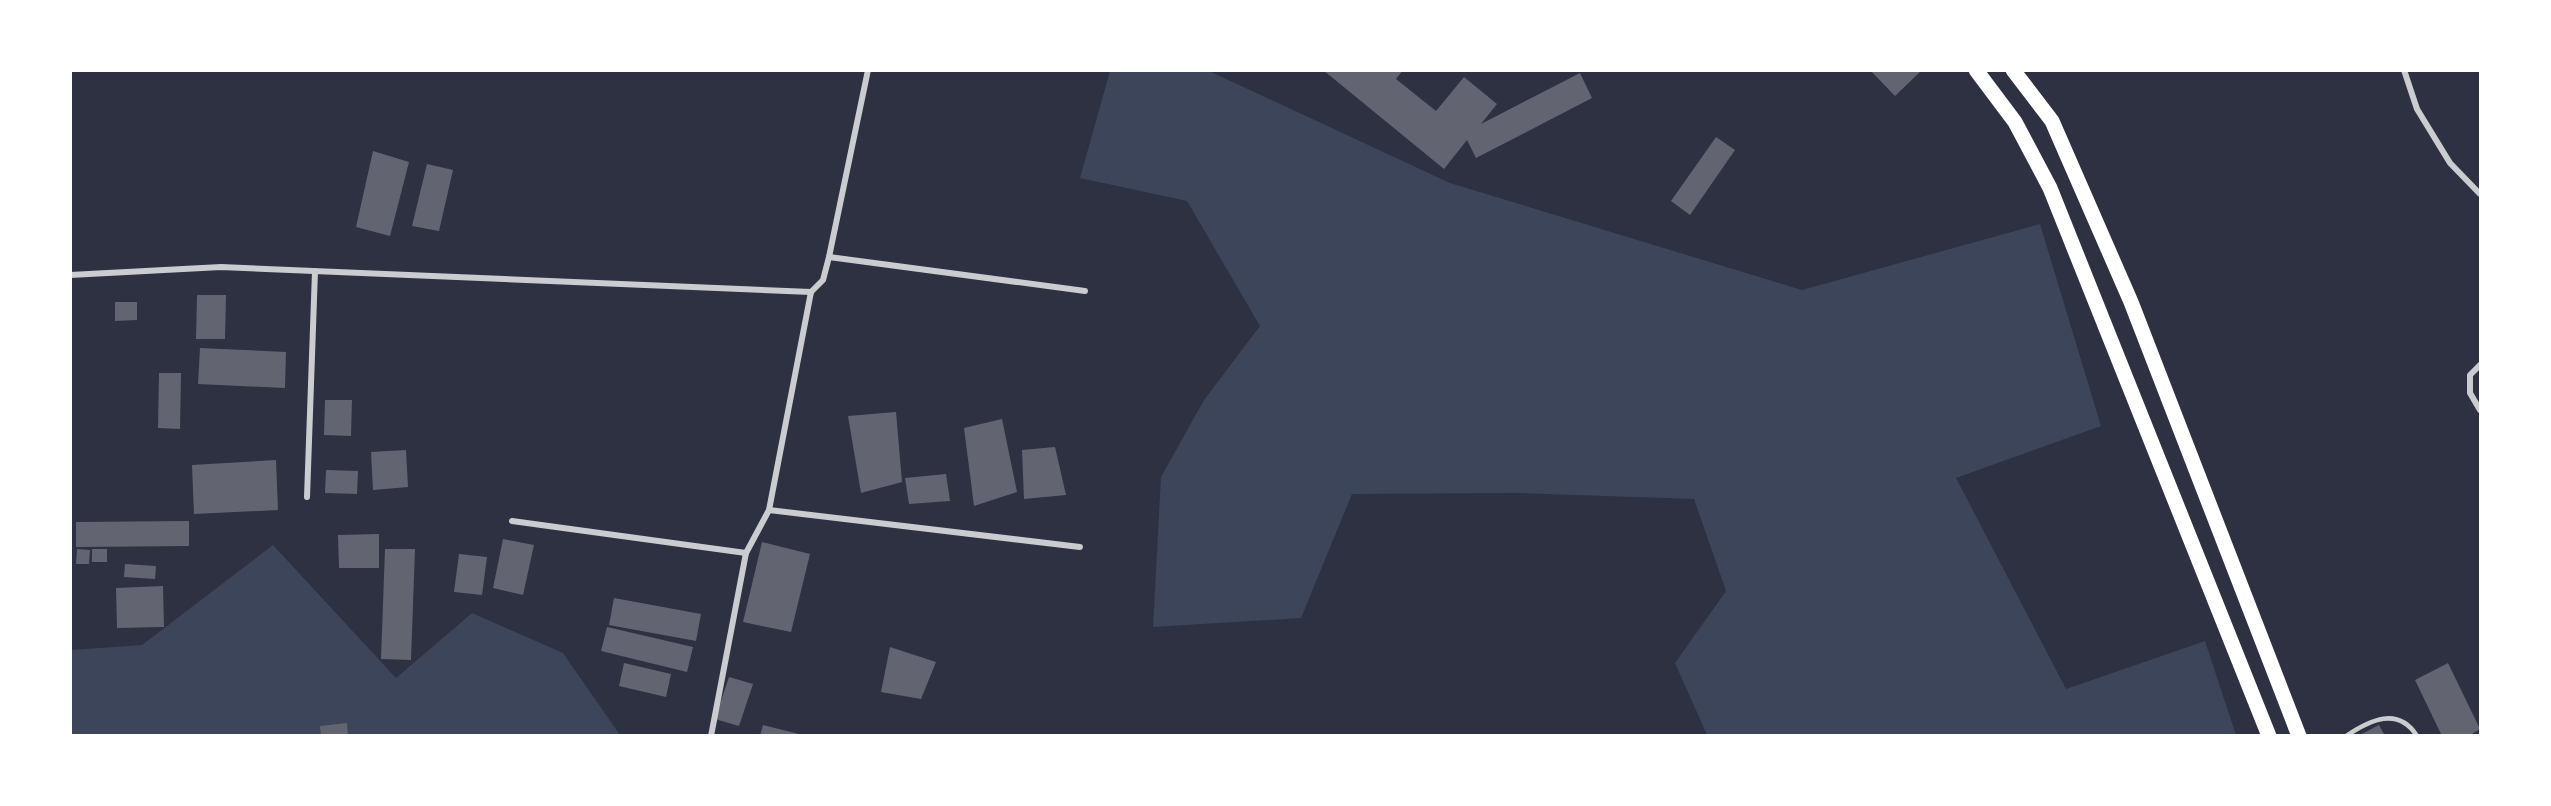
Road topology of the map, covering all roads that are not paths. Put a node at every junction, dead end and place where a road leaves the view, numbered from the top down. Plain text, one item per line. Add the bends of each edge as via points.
1 (868, 70) edge
2 (1976, 70) edge
3 (2013, 70) edge
4 (2404, 70) edge
5 (2481, 194) edge
6 (829, 257) junction
7 (315, 271) junction
8 (70, 275) edge
9 (1084, 291) dead end
10 (811, 292) junction
11 (2481, 365) edge
12 (2481, 410) edge
13 (307, 497) dead end
14 (769, 510) junction
15 (512, 520) dead end
16 (1080, 548) dead end
17 (746, 553) junction
18 (711, 735) edge
19 (2269, 735) edge
20 (2299, 735) edge
21 (2346, 735) edge
22 (2417, 735) edge

1 - 6 street
2 - 19 main road via 2014,122 2050,188
3 - 20 main road via 2052,121 2131,302
4 - 5 street via 2417,109 2433,136 2450,163
6 - 9 street
6 - 10 street via 823,280
7 - 8 street via 221,267
7 - 10 street
7 - 13 street
10 - 14 street
11 - 12 street via 2470,375 2470,393
14 - 16 street
14 - 17 street
15 - 17 street
17 - 18 street
21 - 22 lane via 2373,720 2393,718 2410,725

